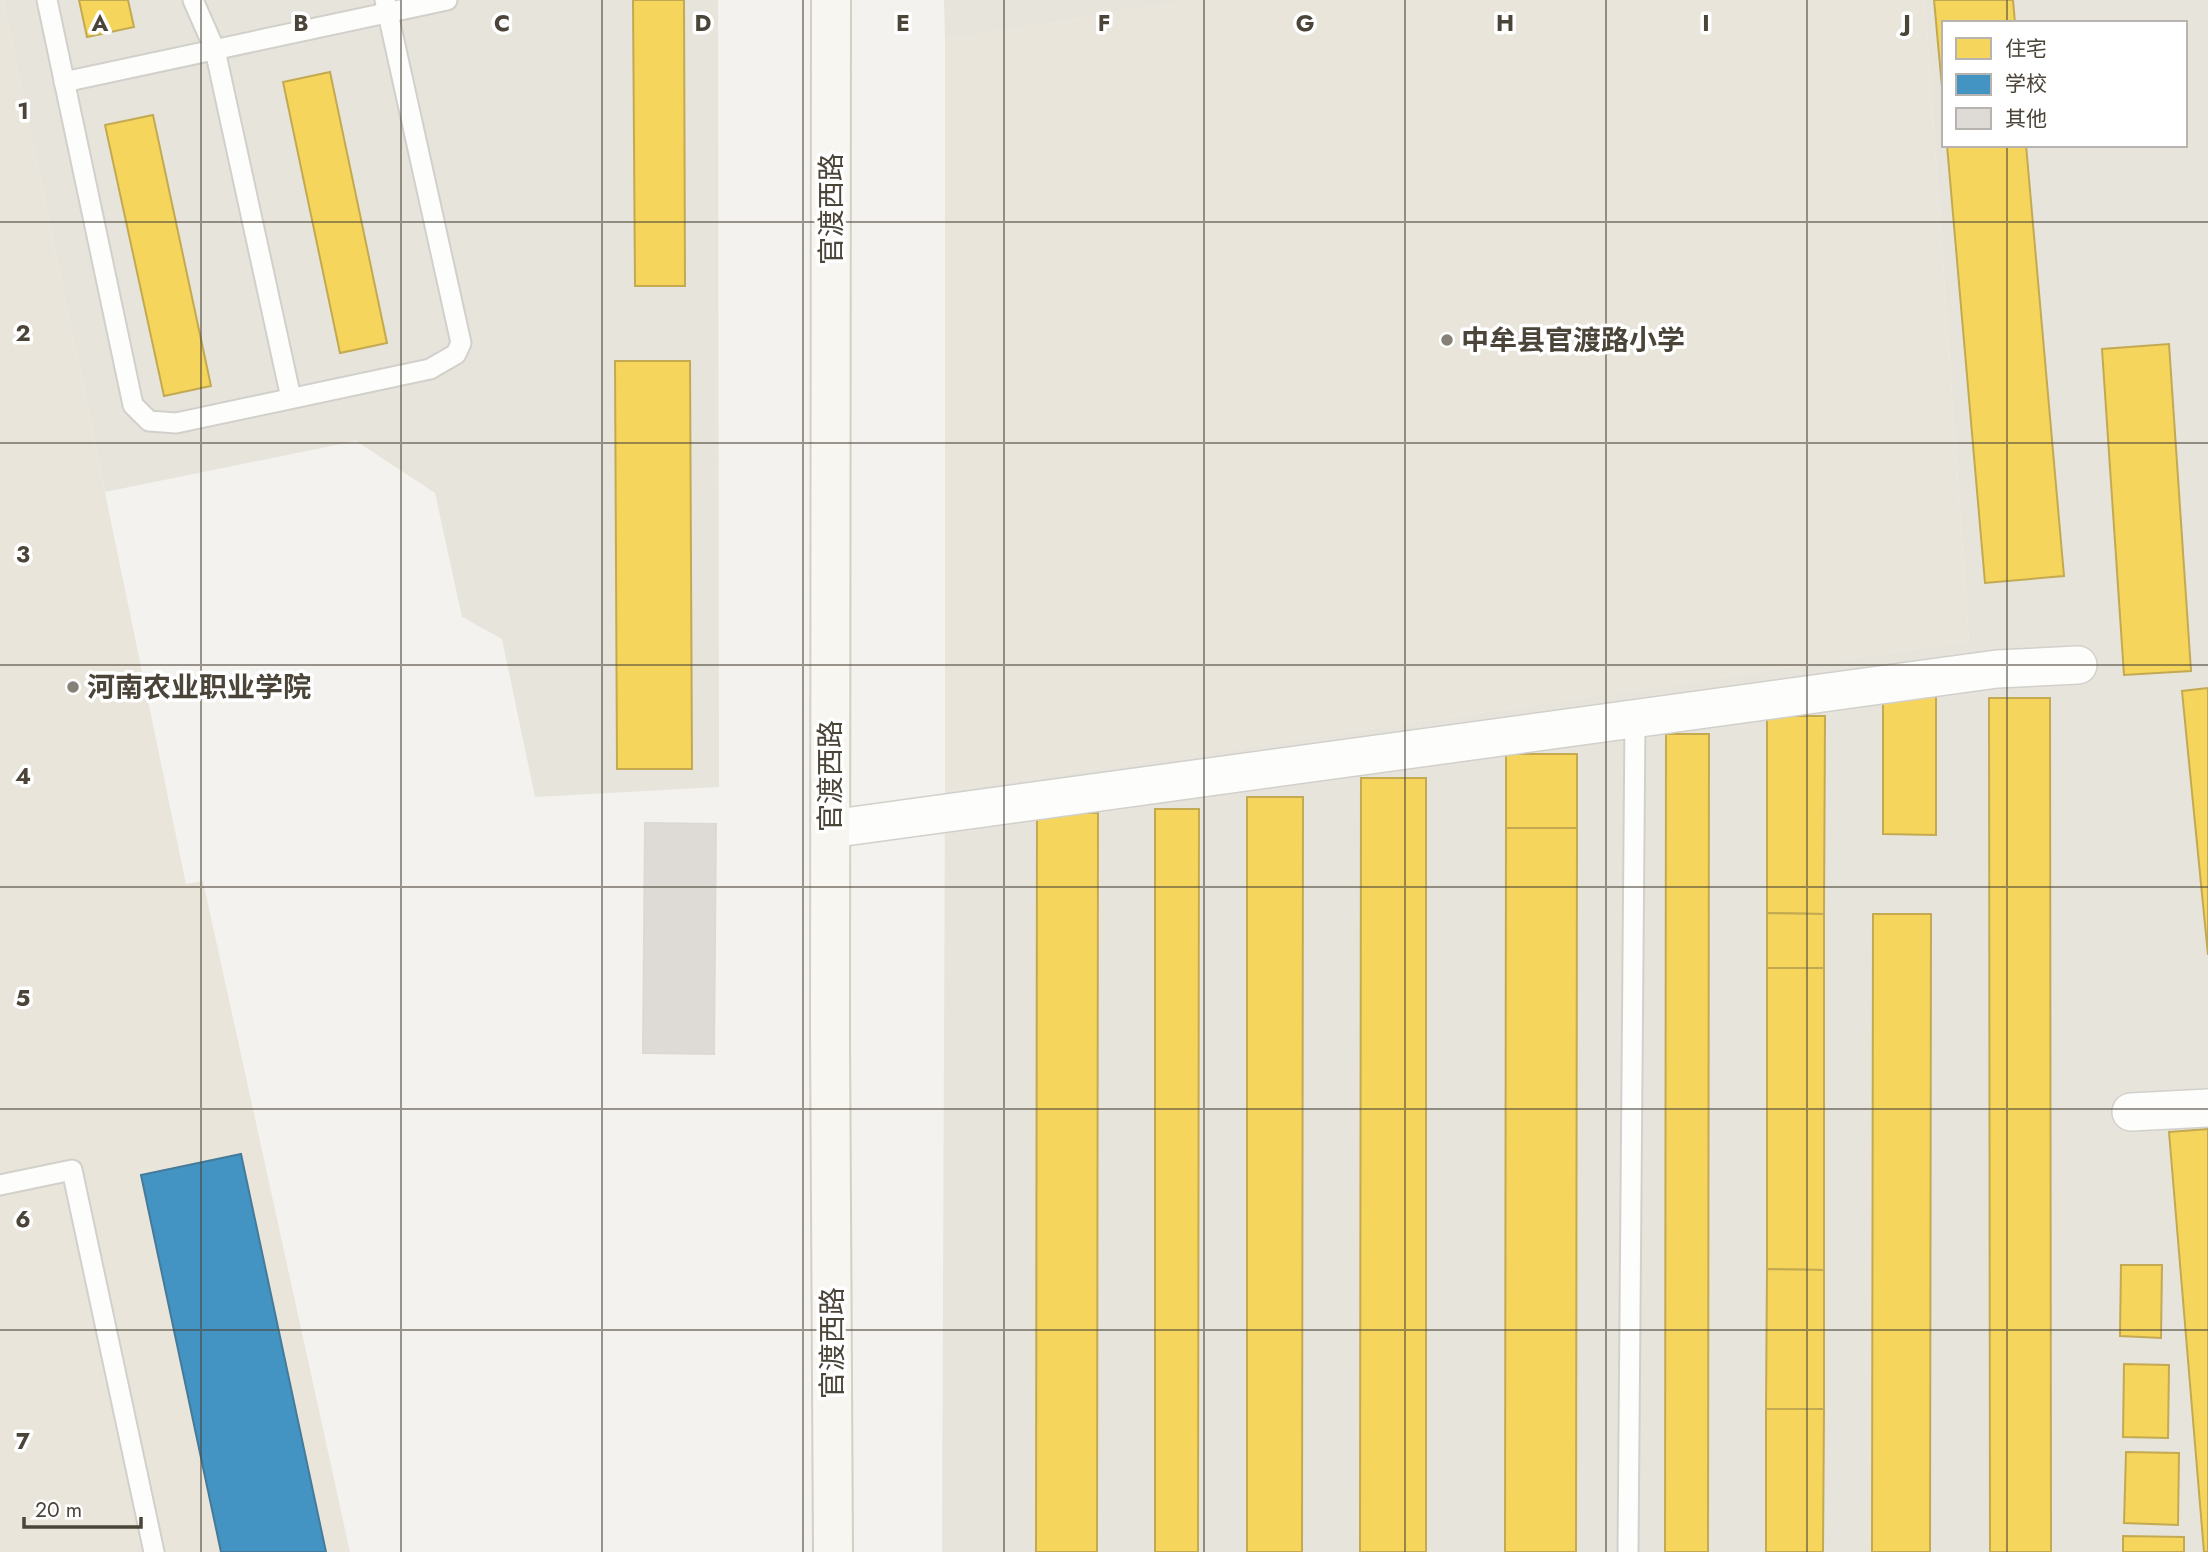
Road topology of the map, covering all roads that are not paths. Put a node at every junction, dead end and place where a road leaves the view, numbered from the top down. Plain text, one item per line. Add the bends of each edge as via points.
1 (47, 0) edge
2 (193, 0) edge
3 (447, 0) edge
4 (831, 0) edge
5 (386, 6) edge
6 (215, 50) junction
7 (64, 82) junction
8 (291, 398) junction
9 (2078, 665) dead end
10 (1636, 718) junction
11 (830, 829) junction
12 (2208, 1108) edge
13 (2131, 1112) dead end
14 (0, 1185) edge
15 (154, 1552) edge
16 (833, 1552) edge
17 (1628, 1552) edge

1 - 7 lane
2 - 6 lane
3 - 5 lane
4 - 11 street, 官渡西路
5 - 6 lane
5 - 8 lane via 461,344 456,354 430,369
6 - 7 lane
6 - 8 lane
7 - 8 lane via 133,405 149,421 176,423
9 - 10 street via 1997,669
10 - 11 street
10 - 17 lane
11 - 16 street, 官渡西路
12 - 13 street
14 - 15 lane via 72,1170

